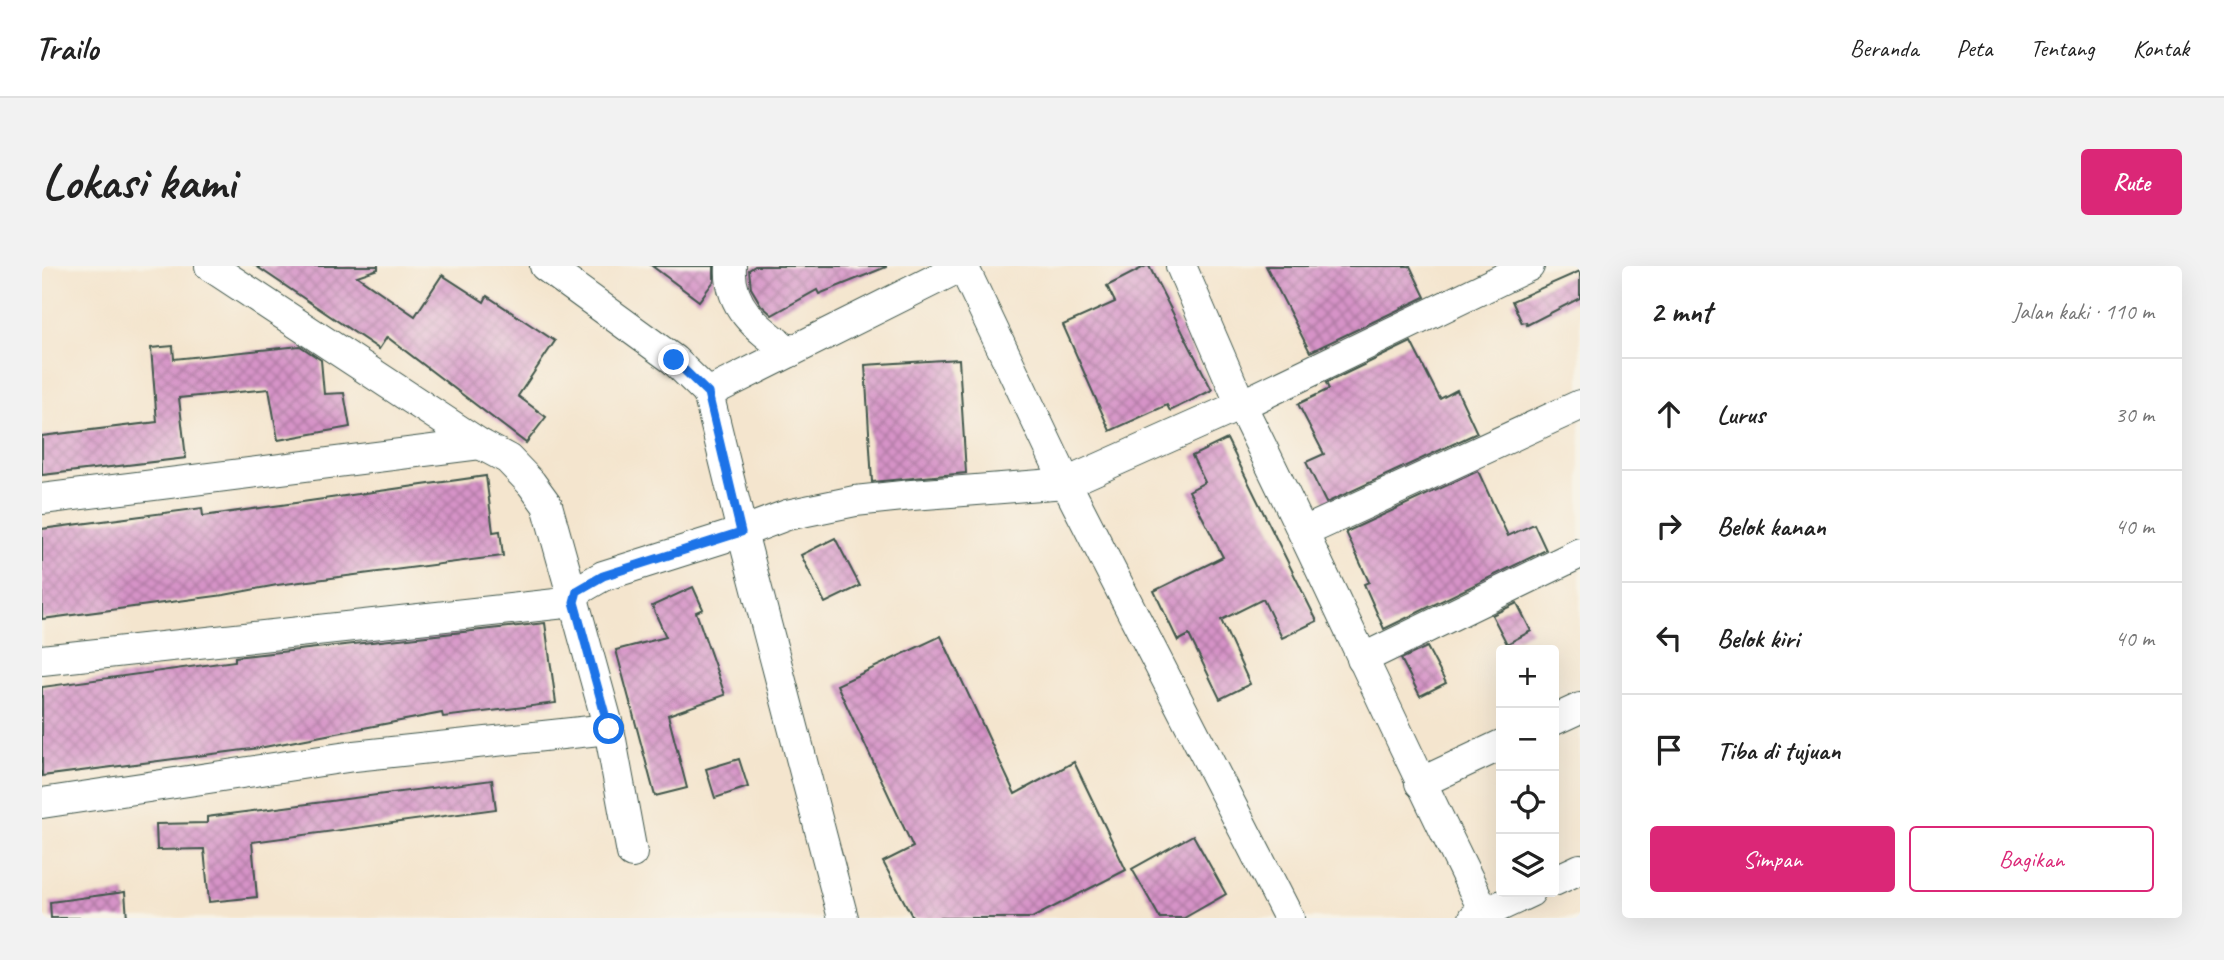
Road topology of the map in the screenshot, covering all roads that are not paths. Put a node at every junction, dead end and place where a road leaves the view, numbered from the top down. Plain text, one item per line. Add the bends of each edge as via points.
1 (210, 266) edge
2 (545, 266) edge
3 (731, 266) edge
4 (962, 266) edge
5 (1181, 266) edge
6 (1529, 266) edge
7 (790, 352) junction
8 (708, 393) junction
9 (1241, 405) junction
10 (1580, 405) edge
11 (480, 444) junction
12 (1066, 483) junction
13 (42, 499) edge
14 (741, 532) junction
15 (1304, 532) junction
16 (1580, 553) edge
17 (574, 602) junction
18 (1362, 659) junction
19 (42, 660) edge
20 (1580, 708) edge
21 (1559, 718) edge
22 (609, 729) junction
23 (1496, 747) edge
24 (1420, 783) junction
25 (42, 803) edge
26 (632, 853) dead end
27 (1580, 869) edge
28 (1559, 879) edge
29 (1520, 897) edge
30 (1483, 916) edge
31 (843, 918) edge
32 (1289, 918) edge

1 - 11 street
2 - 8 street via 674,360
3 - 7 street via 733,295 746,314
4 - 7 street
4 - 12 street
5 - 9 street
6 - 9 street
7 - 8 street
8 - 14 street
9 - 12 street
9 - 15 street
10 - 15 street
11 - 13 street
11 - 17 street via 509,459 547,505
12 - 14 street via 855,501 787,515
12 - 32 street
14 - 17 street via 603,576 577,591
14 - 31 street
15 - 18 street
16 - 18 street
17 - 19 street
17 - 22 street
18 - 24 street
20 - 21 street
22 - 25 street via 354,756
22 - 26 street
23 - 24 street
24 - 30 street
27 - 28 street
29 - 30 street

